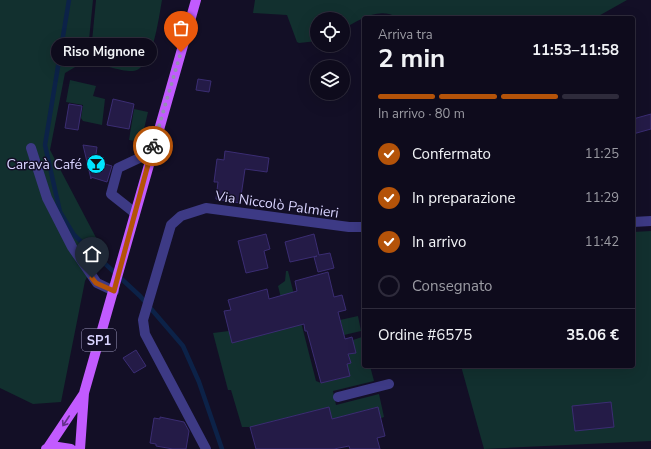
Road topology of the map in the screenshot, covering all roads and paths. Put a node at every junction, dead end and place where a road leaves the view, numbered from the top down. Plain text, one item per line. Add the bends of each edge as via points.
1 (196, 0) edge
2 (31, 148) dead end
3 (152, 152) junction
4 (135, 213) junction
5 (651, 221) edge
6 (635, 222) edge
7 (362, 227) edge
8 (114, 289) junction
9 (389, 384) dead end
10 (84, 393) junction
11 (338, 397) dead end
12 (47, 449) edge
13 (71, 449) edge
14 (80, 449) edge
15 (206, 449) edge

1 - 3 main road, SP1
2 - 8 street via 48,198 72,247 96,283
3 - 4 main road, SP1
3 - 4 street via 118,168 112,194
4 - 8 main road, SP1
5 - 6 street
7 - 15 street, Via Niccolò Palmieri via 206,208 181,216 171,225 146,311 145,334
8 - 10 main road, SP1
9 - 11 street
10 -> 12 main road, SP1
10 - 14 main road, SP1
12 - 13 main road, SP1

